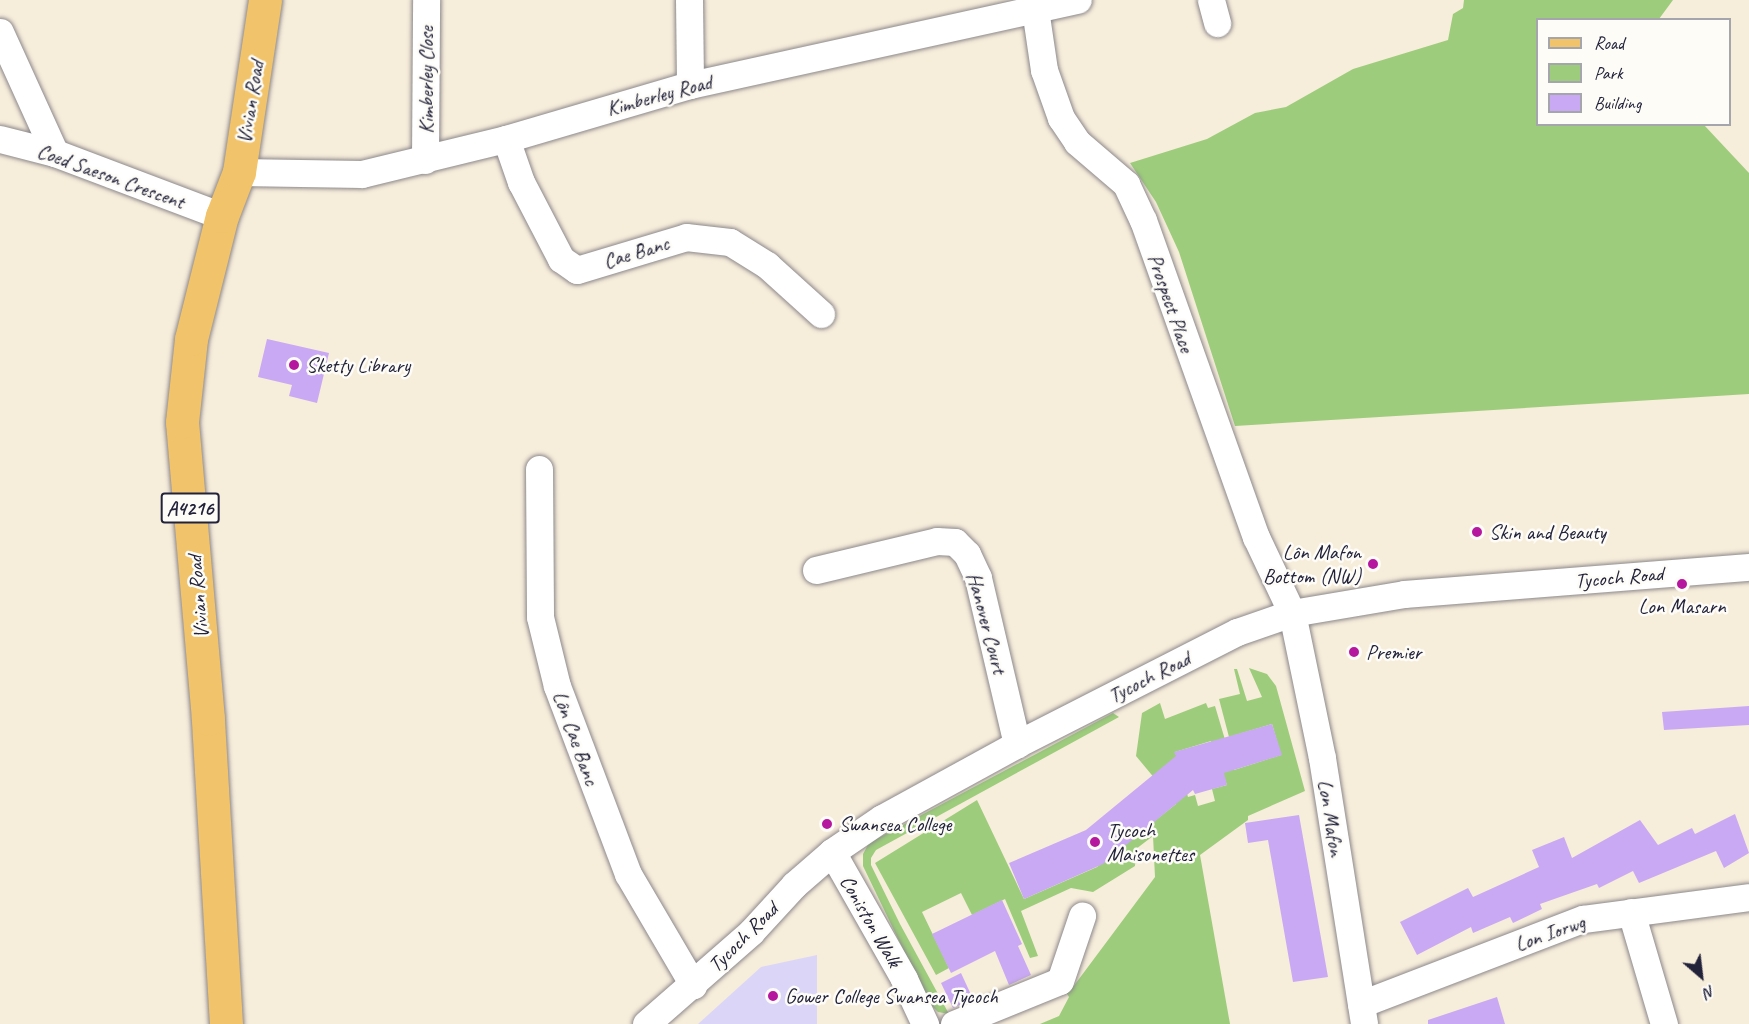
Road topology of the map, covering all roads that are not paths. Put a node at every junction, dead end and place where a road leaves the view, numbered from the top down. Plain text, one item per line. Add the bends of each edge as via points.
1 (265, 0) edge
2 (426, 0) edge
3 (689, 0) edge
4 (1078, 0) edge
5 (1035, 9) junction
6 (0, 32) edge
7 (690, 85) junction
8 (0, 139) edge
9 (506, 139) junction
10 (55, 153) junction
11 (425, 160) junction
12 (239, 172) junction
13 (222, 216) junction
14 (821, 314) dead end
15 (539, 469) dead end
16 (1749, 567) edge
17 (816, 570) dead end
18 (1292, 613) junction
19 (1017, 744) junction
20 (832, 852) junction
21 (1749, 897) edge
22 (1632, 912) junction
23 (1082, 916) dead end
24 (693, 985) junction
25 (1362, 1014) edge
26 (226, 1024) edge
27 (646, 1024) edge
28 (925, 1024) edge
29 (954, 1024) edge
30 (1664, 1024) edge

1 - 12 main road, Vivian Road / A4216
2 - 11 street, Kimberley Close
3 - 7 street
4 - 5 street, Kimberley Road
5 - 7 street, Kimberley Road
5 - 18 street, Prospect Place via 1044,70 1061,118 1077,142 1126,184 1143,220 1248,517
6 - 10 street
7 - 9 street, Kimberley Road
8 - 10 street, Coed Saeson Crescent
9 - 11 street, Kimberley Road
9 - 14 street, Cae Banc via 521,182 561,259 577,270 686,237 730,242 767,265
10 - 13 street, Coed Saeson Crescent
11 - 12 street, Kimberley Road via 362,174
12 - 13 main road, Vivian Road / A4216
13 - 26 main road, Vivian Road / A4216 via 191,339 182,422 208,719
15 - 24 street, Lôn Cae Banc via 540,617 557,686 628,874
16 - 18 street, Tycoch Road via 1404,594
17 - 19 street, Hanover Court via 937,541 955,542 967,554 978,578
18 - 19 street, Tycoch Road via 1237,632
18 - 25 street, Lon Mafon via 1322,758
19 - 20 street, Tycoch Road via 882,818
20 - 24 street, Tycoch Road
20 - 28 street, Coniston Walk
21 - 22 street, Lon Iorwg
22 - 25 street, Lon Iorwg via 1583,919
22 - 30 street
23 - 29 street via 1060,981
24 - 27 street, Tycoch Road

